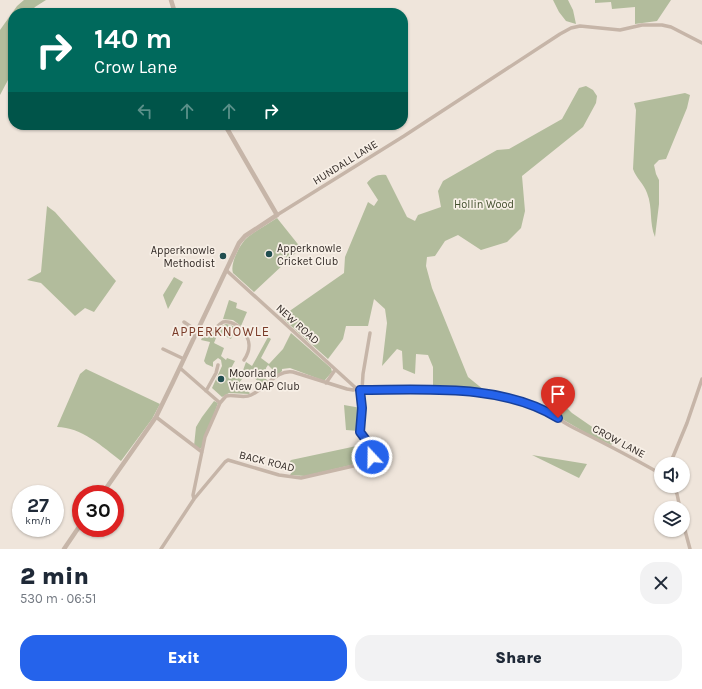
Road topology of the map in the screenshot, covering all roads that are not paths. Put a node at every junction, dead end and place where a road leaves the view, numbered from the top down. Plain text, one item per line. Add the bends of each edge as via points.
1 (702, 43) edge
2 (228, 130) edge
3 (277, 215) junction
4 (226, 270) junction
5 (184, 322) dead end
6 (197, 332) junction
7 (370, 333) dead end
8 (163, 349) dead end
9 (244, 358) dead end
10 (184, 359) junction
11 (218, 365) dead end
12 (180, 368) junction
13 (336, 370) junction
14 (702, 379) edge
15 (326, 383) junction
16 (359, 390) junction
17 (206, 391) junction
18 (220, 404) junction
19 (156, 417) junction
20 (202, 452) junction
21 (673, 457) edge
22 (654, 470) edge
23 (108, 485) edge
24 (194, 499) junction
25 (72, 537) edge
26 (687, 537) edge
27 (64, 549) edge
28 (161, 549) edge
29 (690, 549) edge

1 - 3 street, HUNDALL LANE via 662,25 620,30 580,26 571,28
2 - 3 street
3 - 4 street, HUNDALL LANE via 242,238
4 - 6 street, HUNDALL LANE
4 - 13 street, NEW ROAD
5 - 6 street
6 - 9 street via 207,334 223,322 233,323 249,340 249,350
6 - 10 street, HUNDALL LANE
7 - 16 street
8 - 10 street
10 - 12 street, HUNDALL LANE
11 - 17 street
12 - 17 street
12 - 19 street, HUNDALL LANE
13 - 15 street
13 - 16 street, NEW ROAD
14 - 21 street via 688,423
15 - 16 street, CROW LANE
15 - 18 street, CROW LANE via 286,371 250,396 229,395
16 - 22 street, CROW LANE via 472,392 511,399 547,412
16 - 24 street, BACK ROAD via 362,408 360,432 369,444 371,460 301,478 279,475 228,460
17 - 18 street
18 - 20 street via 205,437
19 - 20 street
19 - 23 street, HUNDALL LANE
20 - 24 street
24 - 28 street
25 - 27 street
26 - 29 street

